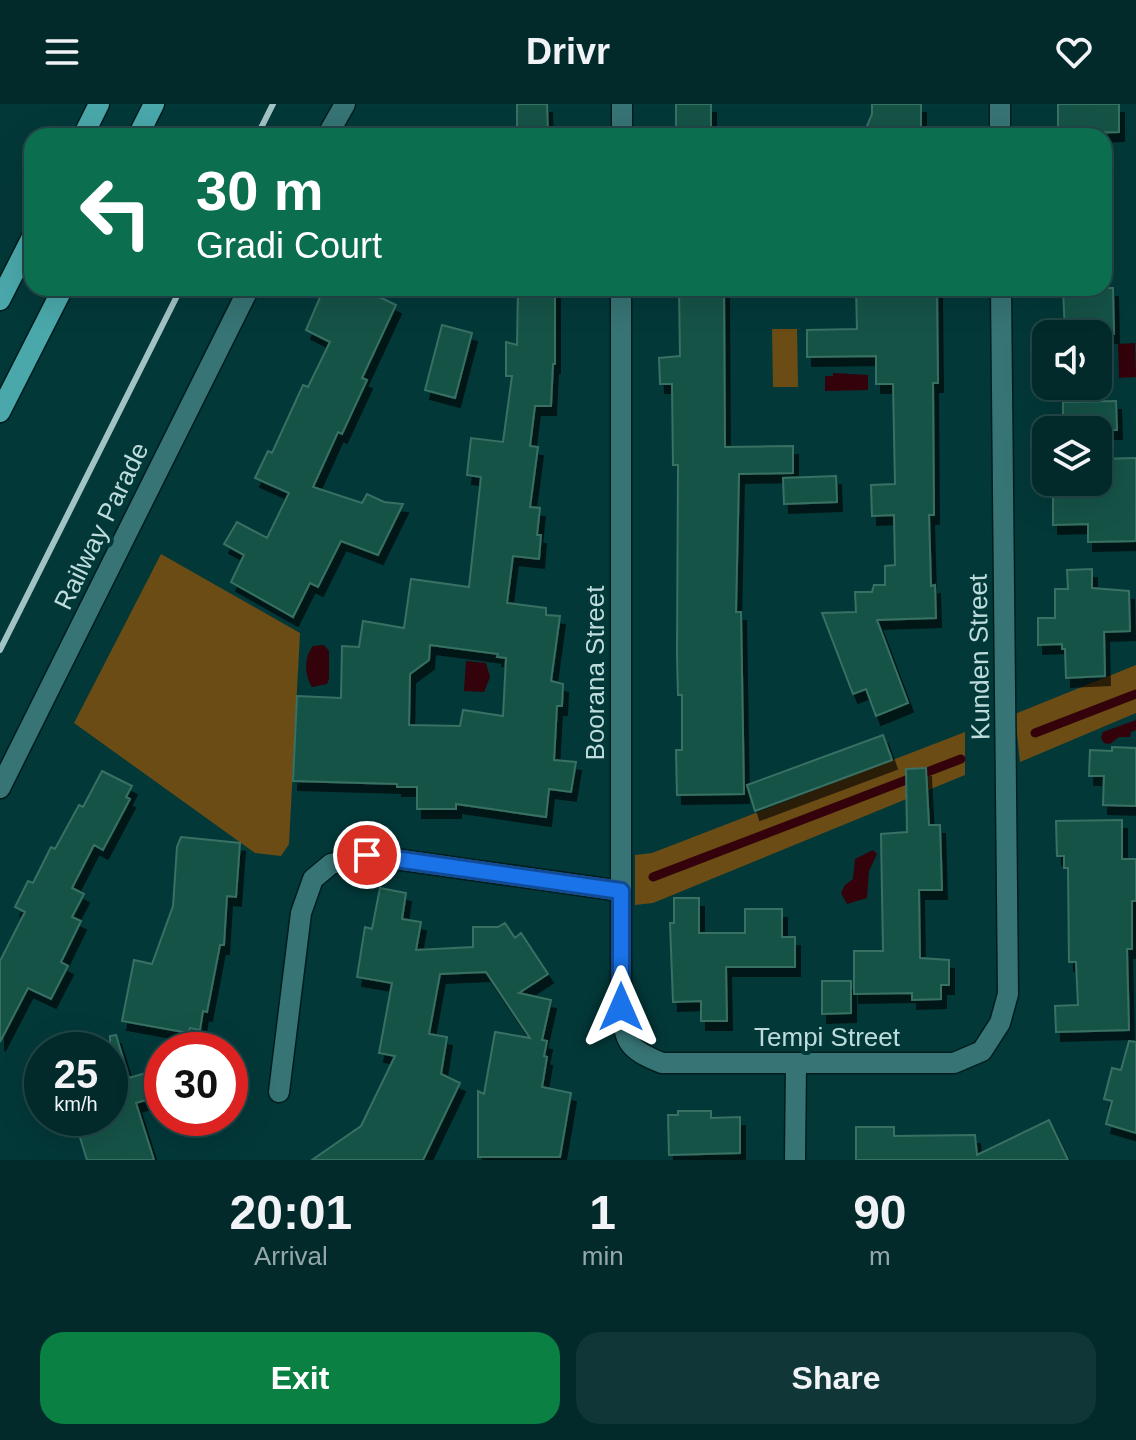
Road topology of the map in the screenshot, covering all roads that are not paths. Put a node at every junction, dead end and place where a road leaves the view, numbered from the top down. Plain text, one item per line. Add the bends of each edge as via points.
1 (99, 104) edge
2 (154, 104) edge
3 (345, 104) edge
4 (622, 104) edge
5 (1000, 104) edge
6 (87, 128) edge
7 (142, 128) edge
8 (332, 128) edge
9 (622, 128) edge
10 (1000, 128) edge
11 (24, 253) edge
12 (59, 296) edge
13 (245, 296) edge
14 (621, 296) edge
15 (1001, 296) edge
16 (0, 300) edge
17 (0, 412) edge
18 (0, 788) edge
19 (621, 891) junction
20 (1000, 1023) joint
21 (638, 1053) joint
22 (796, 1063) junction
23 (279, 1092) dead end
24 (795, 1160) edge

1 - 6 main road
2 - 7 main road
3 - 8 street
4 - 9 street
5 - 10 street
11 - 16 main road
12 - 17 main road
13 - 18 street, Railway Parade
14 - 19 street, Boorana Street
15 - 20 street, Kunden Street via 1008,994
19 - 21 street, Boorana Street via 621,1007 624,1034
19 - 23 street via 367,855 331,864 313,879 301,913
20 - 22 street, Tempi Street via 982,1051 954,1063
21 - 22 street, Tempi Street via 662,1063
22 - 24 street

